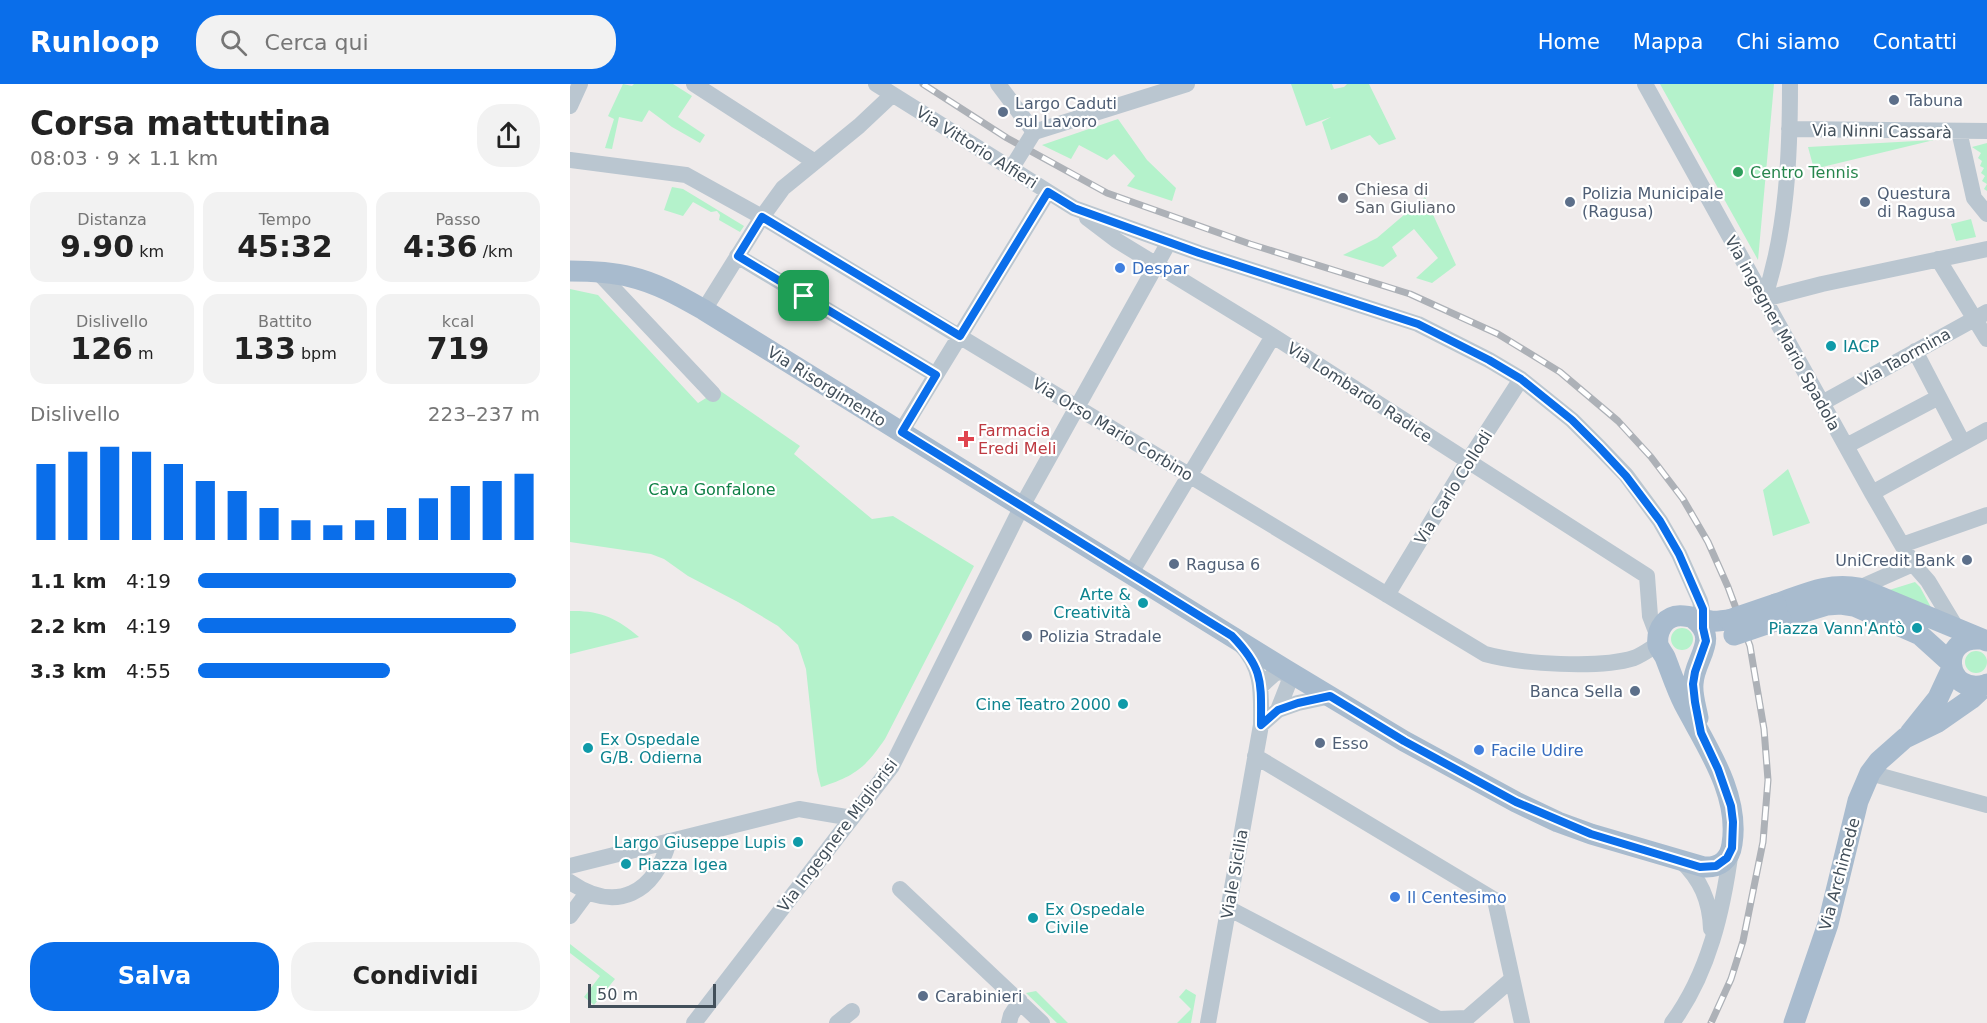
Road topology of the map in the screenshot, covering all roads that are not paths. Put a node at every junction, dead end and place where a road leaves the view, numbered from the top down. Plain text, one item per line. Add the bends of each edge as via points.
1 (580, 84) edge
2 (693, 84) edge
3 (876, 84) edge
4 (998, 84) edge
5 (1187, 84) edge
6 (1645, 84) edge
7 (1790, 84) edge
8 (892, 95) junction
9 (570, 106) edge
10 (1789, 129) junction
11 (1959, 131) junction
12 (1987, 131) edge
13 (1035, 132) junction
14 (570, 160) edge
15 (814, 162) junction
16 (1011, 169) junction
17 (1048, 192) junction
18 (1074, 208) junction
19 (1987, 212) edge
20 (762, 217) junction
21 (1169, 242) junction
22 (1987, 249) edge
23 (1199, 253) junction
24 (738, 256) junction
25 (1938, 259) junction
26 (1157, 265) junction
27 (570, 271) edge
28 (597, 271) junction
29 (1186, 283) junction
30 (1764, 299) junction
31 (704, 310) junction
32 (1980, 316) edge
33 (960, 336) junction
34 (1273, 336) junction
35 (1987, 339) edge
36 (1915, 351) junction
37 (936, 375) junction
38 (1521, 379) junction
39 (713, 394) dead end
40 (1939, 397) junction
41 (1822, 403) junction
42 (1077, 407) junction
43 (1987, 430) edge
44 (902, 432) junction
45 (1963, 443) junction
46 (1846, 446) junction
47 (1468, 461) junction
48 (1190, 475) junction
49 (1872, 493) junction
50 (1022, 506) junction
51 (1987, 515) edge
52 (1907, 553) junction
53 (1131, 573) junction
54 (1859, 588) junction
55 (1387, 596) junction
56 (1779, 611) junction
57 (1957, 629) junction
58 (1701, 634) junction
59 (1232, 636) junction
60 (1983, 640) edge
61 (1660, 646) junction
62 (1952, 665) junction
63 (1286, 670) junction
64 (1986, 685) edge
65 (1261, 686) junction
66 (1330, 696) junction
67 (1278, 710) junction
68 (1261, 725) junction
69 (1701, 733) junction
70 (1905, 738) junction
71 (1255, 756) junction
72 (1870, 773) junction
73 (1987, 805) edge
74 (852, 818) junction
75 (677, 839) junction
76 (1732, 848) junction
77 (1680, 860) junction
78 (570, 866) edge
79 (570, 882) edge
80 (900, 889) dead end
81 (579, 904) edge
82 (1228, 908) junction
83 (1710, 951) junction
84 (1512, 979) junction
85 (1020, 1001) junction
86 (852, 1011) dead end
87 (694, 1023) edge
88 (837, 1023) edge
89 (1009, 1023) edge
90 (1042, 1023) edge
91 (1208, 1023) edge
92 (1522, 1023) edge
93 (1672, 1023) edge
94 (1794, 1023) edge

1 - 9 street
2 - 15 street
3 - 8 street, Via Vittorio Alfieri
4 - 13 street
5 - 13 street
6 - 30 street, Via ingegner Mario Spadola
7 - 10 street
8 - 15 street
8 - 16 street, Via Vittorio Alfieri
10 - 11 street, Via Ninni Cassarà
10 - 30 street via 1780,231
11 - 12 street
11 - 19 street, Via Ninni Cassarà via 1974,198
13 - 16 street, bridge
14 - 20 street, Via Orso Mario Corbino via 686,175
15 - 20 street via 783,188
16 - 17 street, Via Vittorio Alfieri
17 - 18 street, Via Vittorio Alfieri
17 - 33 street
18 - 21 street, Via Vittorio Alfieri
18 - 26 street, Via Lombardo Radice
20 - 24 street
20 - 33 street, Via Orso Mario Corbino
21 - 23 street, Via Vittorio Alfieri
21 - 26 street, Via Ingegnere Migliorisi
22 - 25 street
23 - 29 street via 1187,254 1178,267
23 - 38 street, Via Vittorio Alfieri via 1418,324
24 - 31 street
24 - 37 street
25 - 30 street
25 - 32 street
26 - 29 street, Via Lombardo Radice
26 - 42 street, Via Ingegnere Migliorisi
27 - 28 main road, Via Risorgimento
28 - 31 main road, Via Risorgimento via 632,277
28 - 39 street
29 - 34 street, Via Lombardo Radice
30 - 41 street, Via ingegner Mario Spadola
31 - 44 main road, Via Risorgimento
32 - 35 street
32 - 36 street, Via Taormina
33 - 37 street
33 - 42 street, Via Orso Mario Corbino
34 - 47 street, Via Lombardo Radice
34 - 48 street
36 - 40 street
36 - 41 street, Via Taormina
37 - 44 street
38 - 47 street, Via Carlo Collodi
38 - 58 street, Via Vittorio Alfieri via 1572,420 1626,476 1660,521 1700,601
40 - 45 street
40 - 46 street
41 - 46 street, Via ingegner Mario Spadola
42 - 48 street, Via Orso Mario Corbino
42 - 50 street, Via Ingegnere Migliorisi
43 - 45 street
44 - 50 main road, Via Risorgimento
45 - 49 street
46 - 49 street, Via ingegner Mario Spadola
47 - 55 street, Via Carlo Collodi
47 - 61 street, Via Lombardo Radice via 1647,576 1650,616
48 - 53 street
48 - 55 street, Via Orso Mario Corbino
49 - 52 street, Via ingegner Mario Spadola
50 - 53 main road, Via Risorgimento
50 - 74 street, Via Ingegnere Migliorisi via 892,766
51 - 52 street
52 - 54 street
52 - 57 street, Via ingegner Mario Spadola
53 - 59 main road, Via Risorgimento
54 - 56 main road via 1824,587
54 - 57 main road
55 - 61 street, Via Orso Mario Corbino via 1485,654 1504,660 1617,662
56 - 58 main road, bridge via 1732,627 1713,622
56 - 62 main road via 1827,604 1854,606 1920,635
57 - 60 main road
58 - 61 main road via 1690,663 1670,660
58 - 61 main road via 1687,615 1673,616 1663,624
58 - 69 main road via 1693,684
59 - 63 main road, Via Risorgimento
59 - 65 street, Viale Sicilia via 1251,658
60 - 62 main road via 1968,639 1959,645
61 - 69 main road via 1684,704
62 - 64 main road via 1955,676 1965,685
62 - 70 main road via 1938,698
63 - 65 street via 1274,674
63 - 66 main road, Via Risorgimento
63 - 67 street via 1289,682
64 - 70 main road via 1938,723
65 - 68 street, Viale Sicilia
66 - 67 street
66 - 77 main road, Via Risorgimento via 1516,802 1591,834
67 - 68 street
68 - 71 street, Viale Sicilia
69 - 76 main road via 1731,806
70 - 72 main road, Via Archimede
71 - 82 street, Viale Sicilia
71 - 84 street via 1495,900
72 - 73 street
72 - 94 main road, Via Archimede via 1858,801 1828,924
74 - 75 street via 799,809
74 - 87 street, Via Ingegnere Migliorisi
75 - 78 street
75 - 81 street via 658,871 634,893
76 - 77 main road, Via Risorgimento via 1725,860 1713,867
76 - 83 street
77 - 83 street via 1704,892 1710,918
79 - 81 street
80 - 85 street
82 - 84 street via 1439,1019 1467,1018
82 - 91 street, Viale Sicilia
83 - 93 street
84 - 92 street
85 - 89 street
85 - 90 street
86 - 88 street

